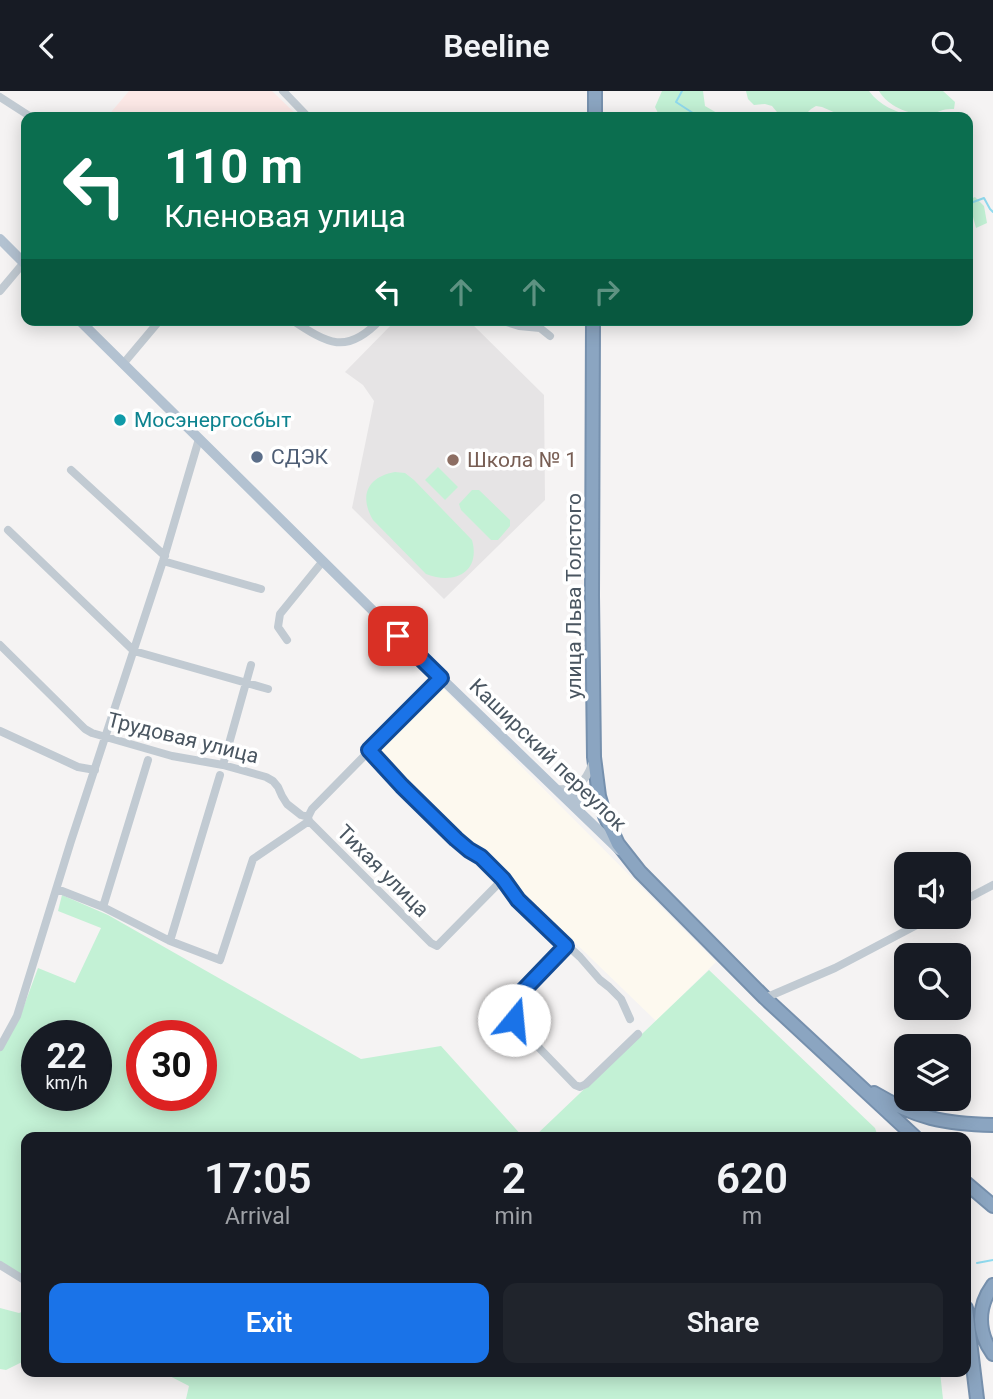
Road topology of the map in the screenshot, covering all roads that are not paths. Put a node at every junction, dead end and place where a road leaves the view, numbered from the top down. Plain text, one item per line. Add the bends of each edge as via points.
1 (283, 91) edge
2 (595, 91) edge
3 (0, 97) edge
4 (23, 112) edge
5 (303, 112) edge
6 (595, 112) edge
7 (0, 239) edge
8 (21, 259) edge
9 (21, 267) edge
10 (0, 291) edge
11 (85, 326) edge
12 (155, 326) edge
13 (302, 326) edge
14 (372, 326) edge
15 (519, 326) edge
16 (593, 326) edge
17 (550, 336) dead end
18 (123, 364) junction
19 (199, 439) junction
20 (71, 470) dead end
21 (8, 530) dead end
22 (164, 559) junction
23 (323, 561) junction
24 (261, 589) dead end
25 (287, 640) dead end
26 (0, 645) edge
27 (134, 651) junction
28 (251, 665) dead end
29 (441, 678) junction
30 (245, 683) junction
31 (268, 689) dead end
32 (0, 731) edge
33 (106, 737) junction
34 (369, 750) junction
35 (594, 757) junction
36 (148, 760) dead end
37 (223, 765) junction
38 (95, 770) junction
39 (220, 775) dead end
40 (266, 777) joint
41 (555, 789) junction
42 (601, 802) junction
43 (308, 819) junction
44 (632, 863) junction
45 (503, 879) junction
46 (993, 885) edge
47 (57, 889) junction
48 (971, 897) edge
49 (103, 907) junction
50 (910, 929) edge
51 (170, 941) junction
52 (566, 946) junction
53 (765, 998) junction
54 (630, 1019) dead end
55 (638, 1034) dead end
56 (0, 1047) edge
57 (832, 1059) junction
58 (867, 1088) junction
59 (993, 1125) edge
60 (908, 1132) edge
61 (919, 1132) edge
62 (971, 1176) edge
63 (971, 1187) edge
64 (993, 1195) edge
65 (993, 1206) edge
66 (0, 1265) edge
67 (21, 1278) edge
68 (993, 1285) edge
69 (971, 1344) edge
70 (993, 1354) edge
71 (977, 1399) edge

1 - 5 street
2 - 6 highway
3 - 4 street
7 - 8 main road
9 - 10 street
11 - 18 main road, Каширский переулок
12 - 18 street
13 - 14 street via 338,343 357,338
15 - 17 street via 540,328
16 - 35 highway, улица Льва Толстого
18 - 19 main road, Каширский переулок
19 - 22 street
19 - 23 main road, Каширский переулок
20 - 22 street
21 - 27 street
22 - 24 street
22 - 27 street
23 - 25 street via 280,614 278,627
23 - 29 main road, Каширский переулок
26 - 33 street, Трудовая улица via 85,729
27 - 30 street
27 - 33 street
28 - 30 street
29 - 34 street
29 - 41 main road, Каширский переулок
30 - 31 street
30 - 37 street
32 - 38 street via 78,767
33 - 37 street, Трудовая улица
33 - 38 street
34 - 43 street via 312,809
34 - 45 street via 456,839
35 - 41 street via 582,783 568,790
35 - 42 highway, улица Льва Толстого
36 - 49 street
37 - 40 street, Трудовая улица
38 - 47 street
39 - 51 street
40 - 43 street, Тихая улица via 287,804
41 - 42 main road via 582,802
41 - 44 main road, Каширский переулок
42 - 44 highway, улица Льва Толстого via 613,835
43 - 45 street, Тихая улица via 437,946
43 - 51 street via 253,859 220,960
44 - 53 highway, улица Льва Толстого
45 - 52 street
46 - 48 street
47 - 49 street
47 - 56 street via 17,1016
49 - 51 street
50 - 53 street
52 - 54 street via 621,999
52 - 55 street via 517,997 512,1012 517,1025 580,1087
53 - 57 highway, улица Льва Толстого
57 - 58 highway
57 - 60 highway
58 - 59 highway via 930,1119
58 - 61 highway
62 - 64 highway
63 - 65 highway
66 - 67 street
68 - 70 highway via 983,1303 981,1321
69 - 71 highway

